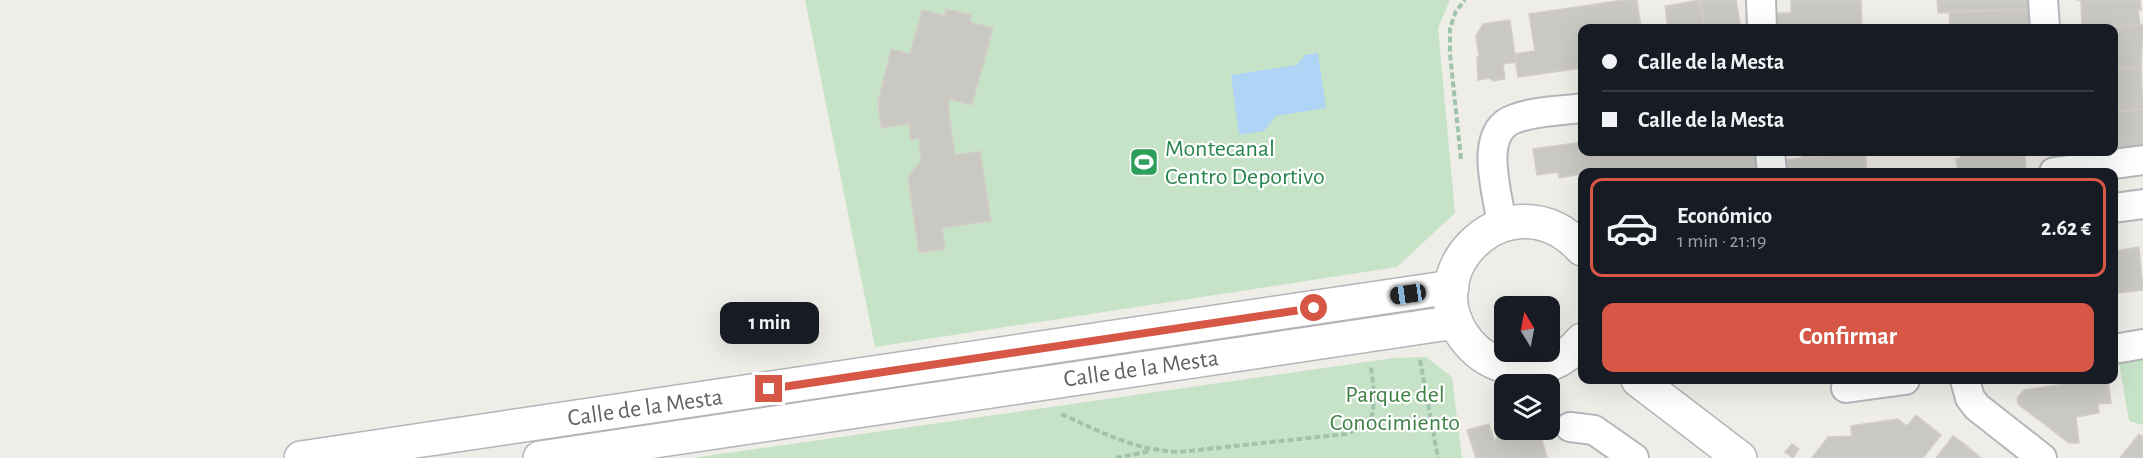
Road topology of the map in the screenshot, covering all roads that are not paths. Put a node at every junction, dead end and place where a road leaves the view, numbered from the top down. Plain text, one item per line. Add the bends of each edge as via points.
1 (1761, 0) edge
2 (2043, 0) edge
3 (1762, 24) edge
4 (2045, 24) edge
5 (1578, 109) edge
6 (2143, 160) edge
7 (2085, 168) edge
8 (2143, 204) edge
9 (2118, 207) edge
10 (1502, 224) junction
11 (1578, 245) edge
12 (1452, 287) junction
13 (1456, 322) junction
14 (1578, 344) edge
15 (2143, 344) edge
16 (2118, 348) edge
17 (1643, 384) edge
18 (1876, 384) edge
19 (1966, 384) edge
20 (1846, 388) dead end
21 (1570, 427) dead end
22 (301, 458) edge
23 (540, 458) edge
24 (1634, 458) edge
25 (1740, 458) edge
26 (2042, 458) edge

1 - 3 street
2 - 4 street
5 - 10 street via 1515,118 1497,131 1491,152
6 - 7 street
8 - 9 street
10 - 11 street via 1545,224 1564,232
10 - 12 street via 1483,234 1466,251 1455,271
12 - 13 street
12 - 22 street, Calle de la Mesta
13 - 14 street via 1473,348 1489,360 1521,369 1551,365
13 - 23 street, Calle de la Mesta
15 - 16 street
17 - 25 street
18 - 20 street
19 - 26 street via 1977,407
21 - 24 street via 1594,430

